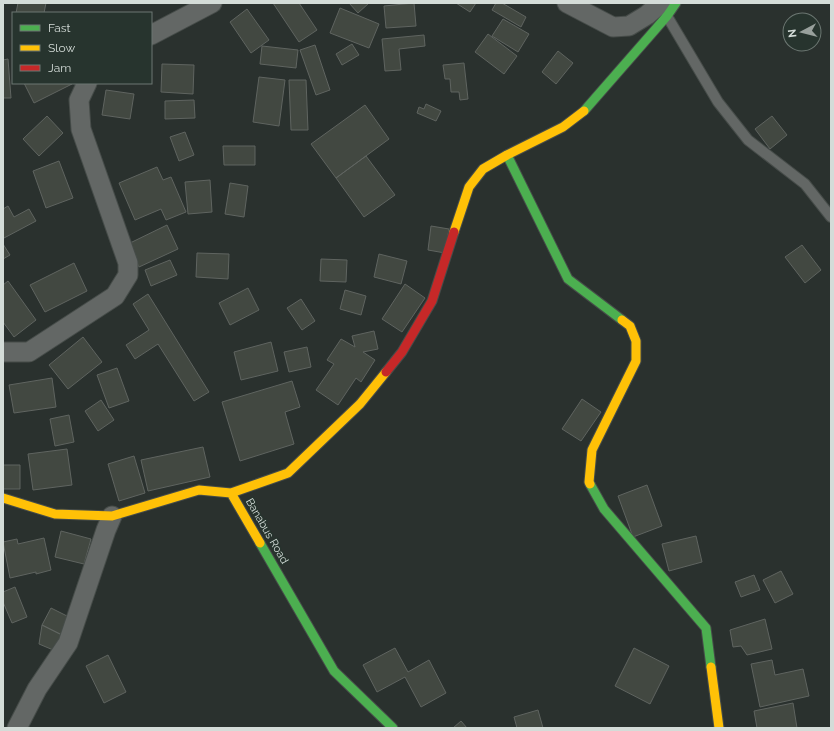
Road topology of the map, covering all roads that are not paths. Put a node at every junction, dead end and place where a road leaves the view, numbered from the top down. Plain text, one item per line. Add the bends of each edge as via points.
1 (212, 3) edge
2 (567, 3) edge
3 (676, 3) edge
4 (664, 9) edge
5 (152, 35) edge
6 (87, 84) edge
7 (507, 155) junction
8 (831, 217) edge
9 (3, 352) edge
10 (231, 493) junction
11 (3, 498) edge
12 (112, 516) junction
13 (17, 728) edge
14 (393, 728) edge
15 (719, 728) edge

1 - 5 street
2 - 4 street via 613,26 629,26
3 - 4 street
4 - 7 street via 586,109 564,127
4 - 8 lane via 718,102 748,140 805,184
6 - 9 street via 79,100 81,129 128,263 128,275 115,296 29,352
7 - 10 street via 483,169 470,186 432,301 402,352 360,404 288,473
7 - 15 street via 568,279 630,326 636,341 636,361 592,450 589,482 604,509 706,628
10 - 12 street, Banabus Road via 199,490
10 - 14 street, Banabus Road via 334,671
11 - 12 street, Banabus Road via 55,514
12 - 13 street via 68,643 36,688

